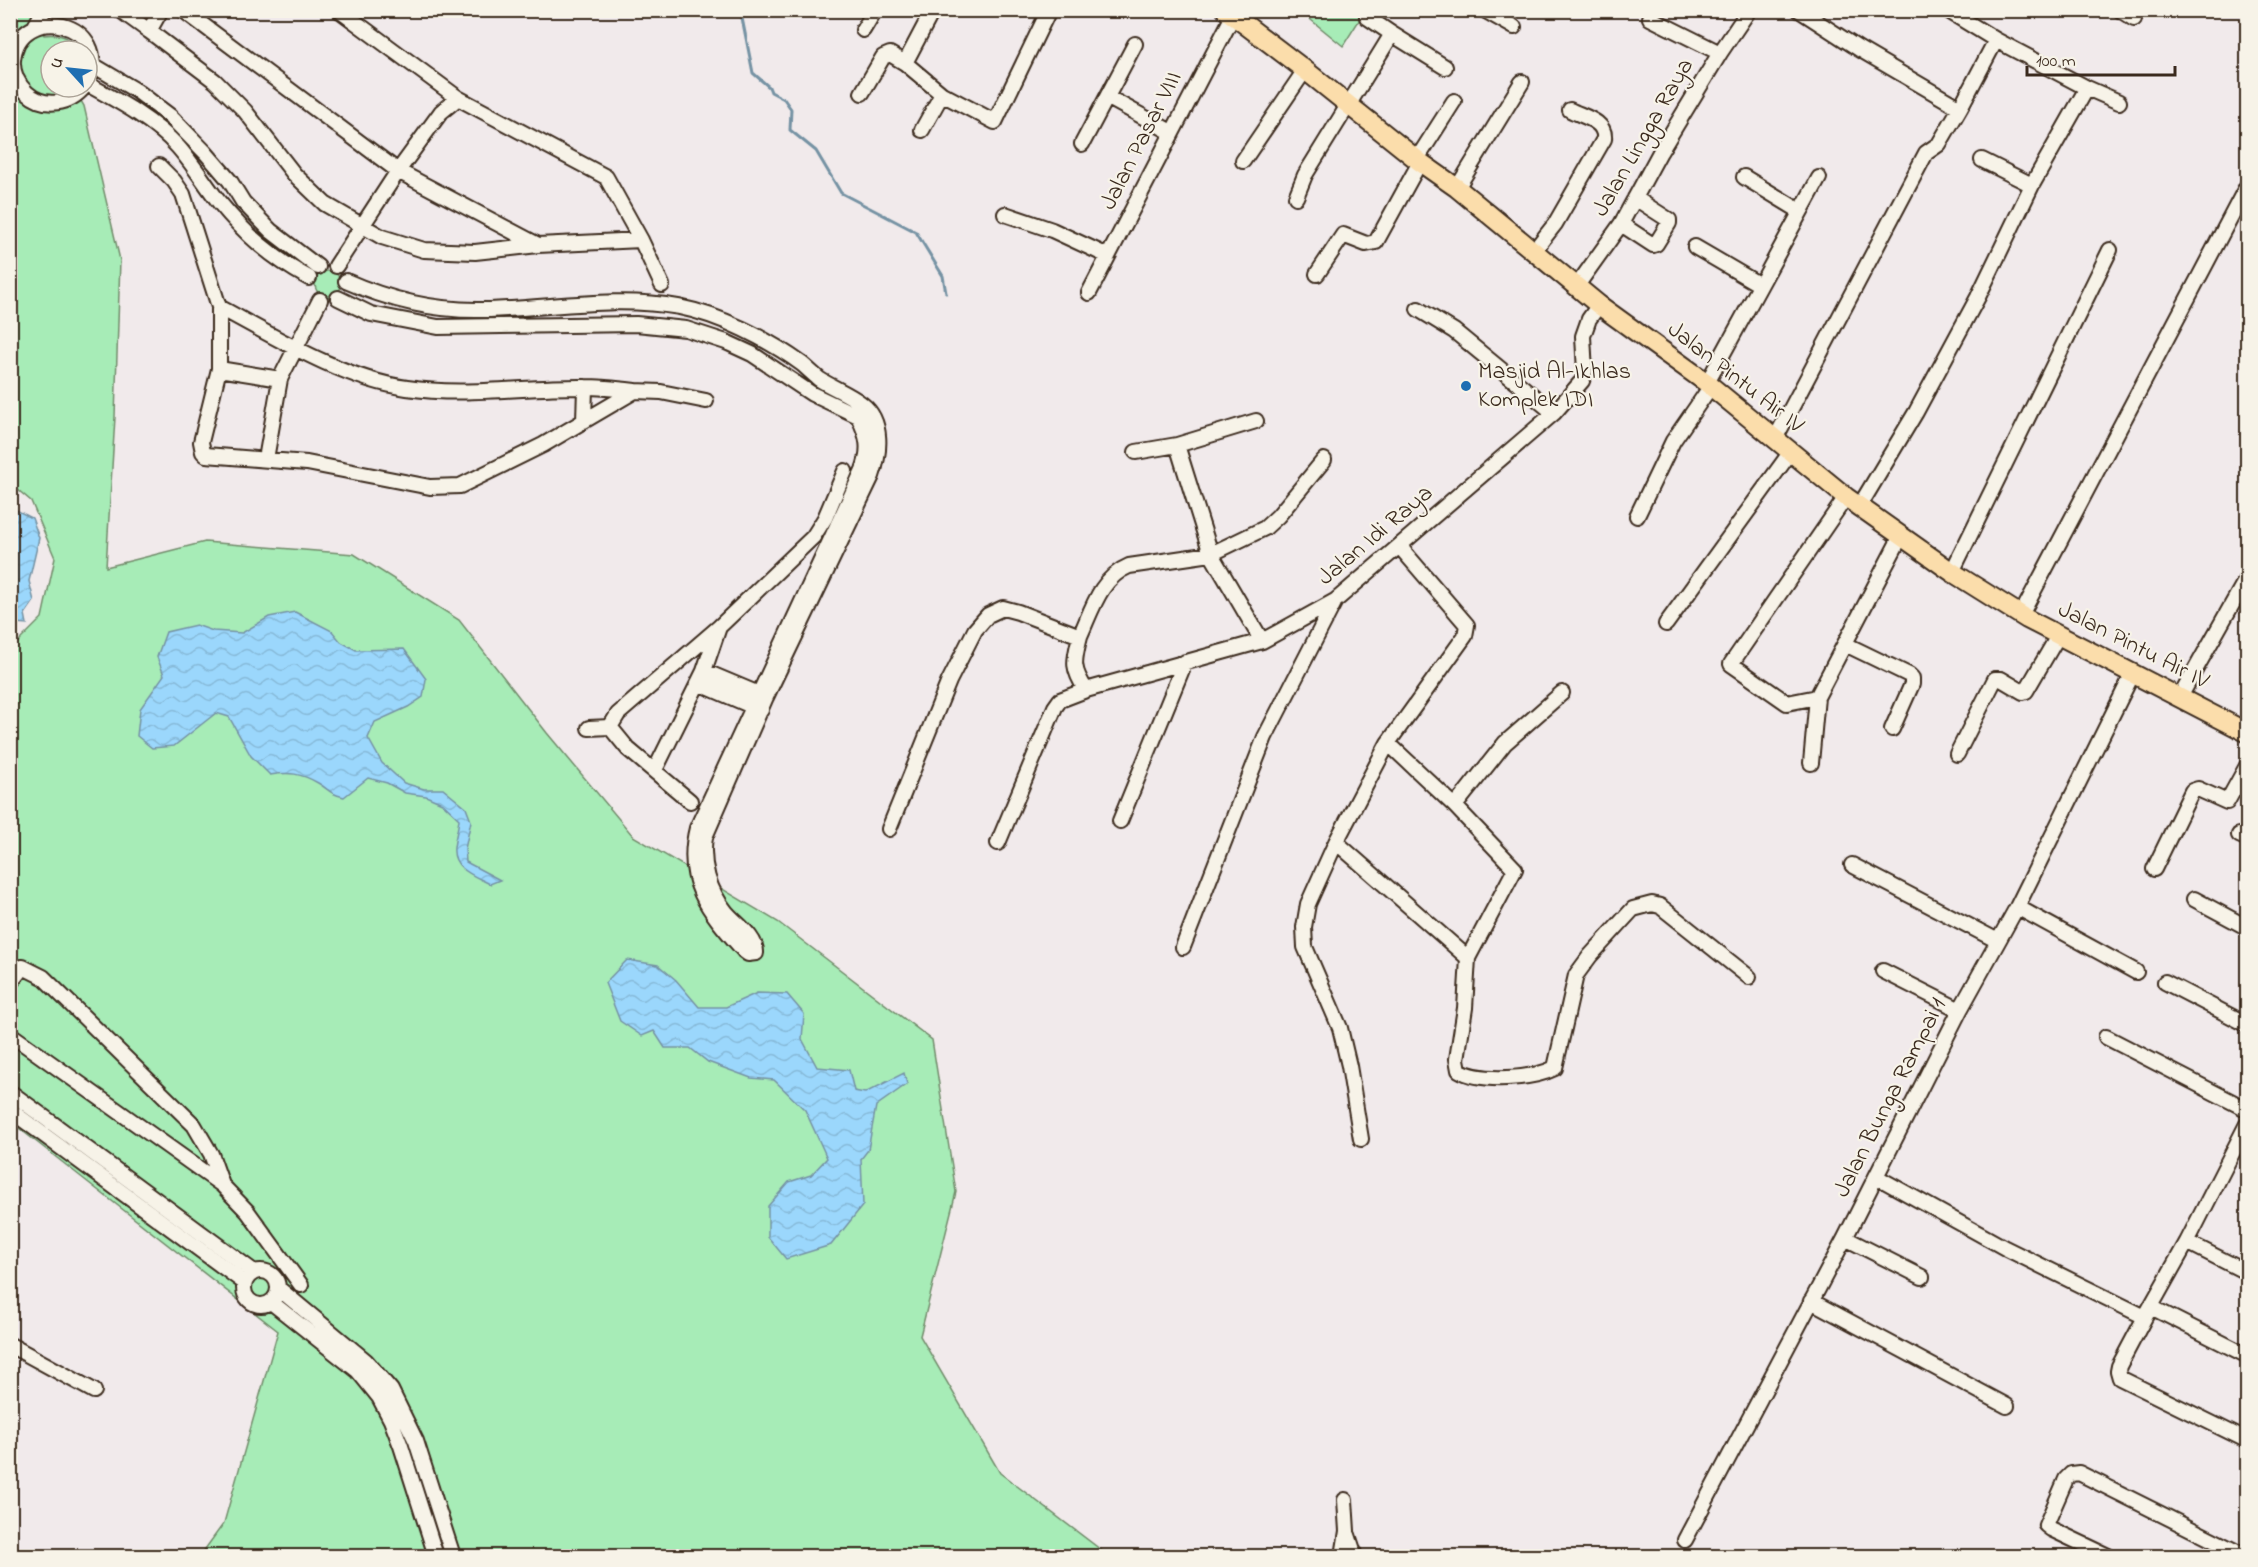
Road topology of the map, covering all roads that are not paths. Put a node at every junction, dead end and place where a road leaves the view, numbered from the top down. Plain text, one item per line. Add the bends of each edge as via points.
1 (44, 10) edge
2 (65, 10) edge
3 (120, 10) edge
4 (161, 10) edge
5 (183, 10) edge
6 (339, 10) edge
7 (875, 10) edge
8 (933, 10) edge
9 (1049, 10) edge
10 (1484, 10) edge
11 (1749, 10) edge
12 (1799, 10) edge
13 (1947, 10) edge
14 (2120, 10) edge
15 (1232, 12) edge
16 (1367, 17) dead end
17 (1650, 18) dead end
18 (2134, 19) dead end
19 (58, 23) junction
20 (1514, 27) dead end
21 (34, 28) junction
22 (863, 30) dead end
23 (149, 31) junction
24 (1392, 34) junction
25 (85, 39) edge
26 (1996, 40) junction
27 (1135, 44) dead end
28 (1720, 53) junction
29 (13, 54) edge
30 (905, 63) junction
31 (1445, 67) dead end
32 (99, 68) edge
33 (1305, 70) junction
34 (12, 71) edge
35 (1522, 82) dead end
36 (443, 87) junction
37 (2087, 87) junction
38 (99, 93) edge
39 (861, 93) dead end
40 (942, 94) junction
41 (1107, 97) junction
42 (458, 98) junction
43 (69, 99) edge
44 (1454, 101) dead end
45 (2119, 102) dead end
46 (1348, 105) junction
47 (1960, 108) junction
48 (1570, 110) dead end
49 (441, 112) junction
50 (922, 130) dead end
51 (1171, 132) junction
52 (1082, 144) dead end
53 (1243, 160) dead end
54 (1418, 160) junction
55 (1982, 160) dead end
56 (159, 166) dead end
57 (398, 171) junction
58 (1744, 177) dead end
59 (1819, 178) dead end
60 (2032, 184) junction
61 (2247, 184) edge
62 (1457, 188) junction
63 (1296, 197) dead end
64 (1635, 198) junction
65 (1800, 211) junction
66 (1005, 214) dead end
67 (1621, 224) junction
68 (363, 226) junction
69 (641, 240) junction
70 (538, 245) junction
71 (1695, 247) dead end
72 (2110, 250) dead end
73 (1533, 252) junction
74 (1108, 256) junction
75 (336, 266) junction
76 (313, 273) junction
77 (1317, 274) dead end
78 (346, 281) junction
79 (662, 285) dead end
80 (1760, 285) junction
81 (1576, 287) junction
82 (1089, 293) dead end
83 (338, 298) junction
84 (320, 300) junction
85 (1599, 305) junction
86 (219, 307) junction
87 (1418, 309) dead end
88 (295, 348) junction
89 (219, 369) junction
90 (280, 379) junction
91 (820, 379) junction
92 (1709, 385) junction
93 (585, 387) junction
94 (635, 391) junction
95 (812, 394) junction
96 (706, 401) dead end
97 (1554, 413) junction
98 (584, 421) junction
99 (1256, 421) dead end
100 (1774, 439) junction
101 (1177, 445) junction
102 (1136, 452) dead end
103 (1790, 453) junction
104 (266, 459) junction
105 (1324, 460) dead end
106 (845, 471) dead end
107 (1852, 502) junction
108 (1637, 516) dead end
109 (1901, 536) junction
110 (1400, 547) junction
111 (1211, 554) junction
112 (1952, 572) junction
113 (2247, 576) edge
114 (809, 598) junction
115 (1335, 601) junction
116 (2021, 615) junction
117 (1666, 624) dead end
118 (719, 627) junction
119 (1080, 636) junction
120 (2058, 636) junction
121 (1262, 641) junction
122 (1845, 644) junction
123 (1185, 662) junction
124 (2133, 673) junction
125 (701, 677) junction
126 (1086, 690) junction
127 (1562, 693) dead end
128 (1817, 697) junction
129 (2180, 697) junction
130 (760, 702) junction
131 (610, 727) junction
132 (589, 728) dead end
133 (1892, 729) dead end
134 (2247, 732) edge
135 (1388, 743) junction
136 (1957, 754) dead end
137 (1811, 763) dead end
138 (2247, 764) edge
139 (656, 771) junction
140 (690, 801) dead end
141 (1455, 806) junction
142 (1120, 821) dead end
143 (889, 828) dead end
144 (1336, 842) junction
145 (998, 843) dead end
146 (1852, 865) dead end
147 (2154, 868) dead end
148 (2194, 899) dead end
149 (2017, 907) junction
150 (2247, 928) edge
151 (1998, 941) junction
152 (1183, 946) dead end
153 (1468, 958) junction
154 (17, 968) edge
155 (1883, 971) dead end
156 (2136, 972) dead end
157 (1749, 976) dead end
158 (2165, 982) dead end
159 (10, 983) edge
160 (1960, 1010) junction
161 (2247, 1025) edge
162 (10, 1034) edge
163 (2106, 1037) dead end
164 (10, 1092) edge
165 (10, 1110) edge
166 (2247, 1110) edge
167 (2247, 1122) edge
168 (1361, 1139) dead end
169 (1876, 1177) junction
170 (222, 1185) junction
171 (1845, 1239) junction
172 (2187, 1242) junction
173 (2247, 1273) edge
174 (250, 1277) junction
175 (1922, 1277) dead end
176 (302, 1285) dead end
177 (278, 1288) junction
178 (1811, 1301) junction
179 (271, 1302) junction
180 (2148, 1312) junction
181 (11, 1345) edge
182 (2247, 1356) edge
183 (362, 1366) junction
184 (94, 1390) dead end
185 (2007, 1406) dead end
186 (2247, 1441) edge
187 (1345, 1500) dead end
188 (1347, 1531) junction
189 (1685, 1540) dead end
190 (436, 1557) edge
191 (453, 1557) edge
192 (1343, 1557) edge
193 (1355, 1557) edge
194 (2108, 1557) edge
195 (2245, 1557) edge

1 - 21 street
2 - 19 street
3 - 23 street
4 - 23 street
5 - 57 street
6 - 36 street
7 - 22 street
8 - 30 street
9 - 40 street via 994,122
10 - 20 street
11 - 28 street, Jalan Lingga Raya
12 - 47 street
13 - 26 street
14 - 18 street
15 - 33 main road, Jalan Pintu Air IV
15 - 51 street, Jalan Pasar VIII
16 - 24 street
17 - 28 street
19 - 21 street
19 - 25 street
21 - 29 street via 22,38
23 - 68 street via 215,81 245,111 294,174 325,204
24 - 31 street
24 - 46 street
26 - 37 street
26 - 47 street
27 - 41 street
28 - 64 street, Jalan Lingga Raya
29 - 34 street
30 - 39 street via 890,54 883,57
30 - 40 street
32 - 76 street via 170,116 230,181 243,202
33 - 46 main road, Jalan Pintu Air IV
33 - 53 street
34 - 43 street via 23,89 39,101
35 - 62 street
36 - 42 street
36 - 49 street
37 - 45 street
37 - 60 street
38 - 76 street via 146,120 176,145 256,242 281,263
40 - 50 street
41 - 51 street
41 - 52 street
42 - 49 street
42 - 69 street via 606,177
44 - 54 street
46 - 54 main road, Jalan Pintu Air IV
46 - 63 street
47 - 100 street via 1939,144 1926,153
48 - 73 street via 1602,126 1604,139 1555,224
49 - 57 street
51 - 74 street, Jalan Pasar VIII
54 - 62 main road, Jalan Pintu Air IV
54 - 77 street via 1376,242 1366,244 1343,235
55 - 60 street
56 - 86 street via 183,194
57 - 68 street
57 - 70 street
58 - 65 street
59 - 65 street
60 - 107 street via 1933,381
61 - 116 street
62 - 73 main road, Jalan Pintu Air IV
64 - 67 street, Jalan Lingga Raya
64 - 67 street via 1663,214 1669,222 1653,245
65 - 80 street
66 - 74 street
67 - 81 street, Jalan Lingga Raya
68 - 70 street via 382,237 424,249 475,252
68 - 75 street
69 - 70 street
69 - 79 street
71 - 80 street
72 - 112 street
73 - 81 main road, Jalan Pintu Air IV
74 - 82 street, Jalan Pasar VIII
75 - 76 street via 327,264
75 - 78 street
76 - 84 street via 311,291
78 - 83 street
78 - 91 street via 391,299 448,308 482,310 614,302 679,307 734,325 777,348
80 - 92 street
81 - 85 main road, Jalan Pintu Air IV
83 - 84 street
83 - 95 street via 371,314 438,327 636,324 686,329 752,354
84 - 88 street
85 - 92 main road, Jalan Pintu Air IV
85 - 97 street, Jalan Idi Raya via 1583,336 1582,381
86 - 88 street
86 - 89 street
87 - 97 street via 1454,331
88 - 90 street
88 - 93 street via 355,374 407,388 517,391
89 - 90 street
89 - 104 street via 201,442 203,452 212,457
90 - 104 street
91 - 95 street
91 - 114 street via 868,409 879,442 872,476
92 - 100 main road, Jalan Pintu Air IV
92 - 108 street via 1673,441
93 - 94 street
93 - 98 street
94 - 96 street
94 - 98 street
95 - 114 street via 858,416 866,432 868,450
97 - 110 street, Jalan Idi Raya
98 - 104 street via 460,486 446,488
99 - 101 street
100 - 103 main road, Jalan Pintu Air IV
101 - 102 street
101 - 111 street
103 - 107 main road, Jalan Pintu Air IV
103 - 117 street
105 - 111 street via 1265,528
106 - 118 street via 813,537
107 - 109 main road, Jalan Pintu Air IV
107 - 128 street via 1731,664 1787,703
109 - 112 main road, Jalan Pintu Air IV
109 - 122 street
110 - 115 street, Jalan Idi Raya
110 - 135 street via 1467,625 1465,636
111 - 119 street via 1119,570 1101,590
111 - 121 street
112 - 116 main road, Jalan Pintu Air IV
113 - 129 street
114 - 130 street
115 - 121 street, Jalan Idi Raya
115 - 152 street via 1266,737
116 - 120 main road, Jalan Pintu Air IV
118 - 125 street
118 - 131 street via 618,714
119 - 126 street via 1073,664
119 - 143 street via 1003,608 988,615 975,630 949,681
120 - 124 main road, Jalan Pintu Air IV
120 - 136 street via 2026,692 1995,679
121 - 123 street, Jalan Idi Raya
122 - 128 street
122 - 133 street via 1912,678
123 - 126 street, Jalan Idi Raya
123 - 142 street
124 - 129 main road, Jalan Pintu Air IV
124 - 149 street, Jalan Bunga Rampai 1
125 - 130 street
125 - 139 street
126 - 145 street, Jalan Idi Raya via 1060,700 1055,706
127 - 141 street via 1505,743
128 - 137 street
129 - 134 main road, Jalan Pintu Air IV
130 - 130 street via 704,848 705,869 715,894 754,943 756,953 752,954 744,951 705,903 694,875 693,850 697,828
131 - 132 street
131 - 139 street via 628,749
135 - 141 street
135 - 144 street
138 - 147 street via 2228,802 2198,789 2192,791
139 - 140 street
141 - 153 street via 1515,869
144 - 153 street
144 - 168 street via 1308,904 1305,947 1340,1028
146 - 151 street
148 - 150 street
149 - 151 street, Jalan Bunga Rampai 1
149 - 156 street
151 - 160 street, Jalan Bunga Rampai 1
153 - 157 street via 1457,1065 1472,1076 1527,1077 1555,1068 1576,975 1626,914 1642,905 1660,906
154 - 159 street
154 - 170 street via 43,978 194,1125 211,1154
155 - 160 street
158 - 161 street
160 - 169 street, Jalan Bunga Rampai 1
162 - 170 street
163 - 166 street
164 - 174 street
165 - 174 street
167 - 172 street
169 - 171 street, Jalan Bunga Rampai 1
169 - 180 street via 2005,1248
170 - 176 street via 248,1212
171 - 175 street
171 - 178 street, Jalan Bunga Rampai 1
172 - 173 street
172 - 180 street
174 - 177 street via 260,1271 271,1273
174 - 179 street via 245,1293 251,1301 261,1305
177 - 179 street
177 - 183 street
178 - 185 street
178 - 189 street, Jalan Bunga Rampai 1
179 - 183 street
180 - 182 street
180 - 186 street via 2120,1366 2121,1378
181 - 184 street
183 - 190 street via 391,1420
183 - 191 street via 391,1390 416,1442
187 - 188 street
188 - 192 street
188 - 193 street
194 - 195 street via 2046,1525 2071,1474 2079,1473

